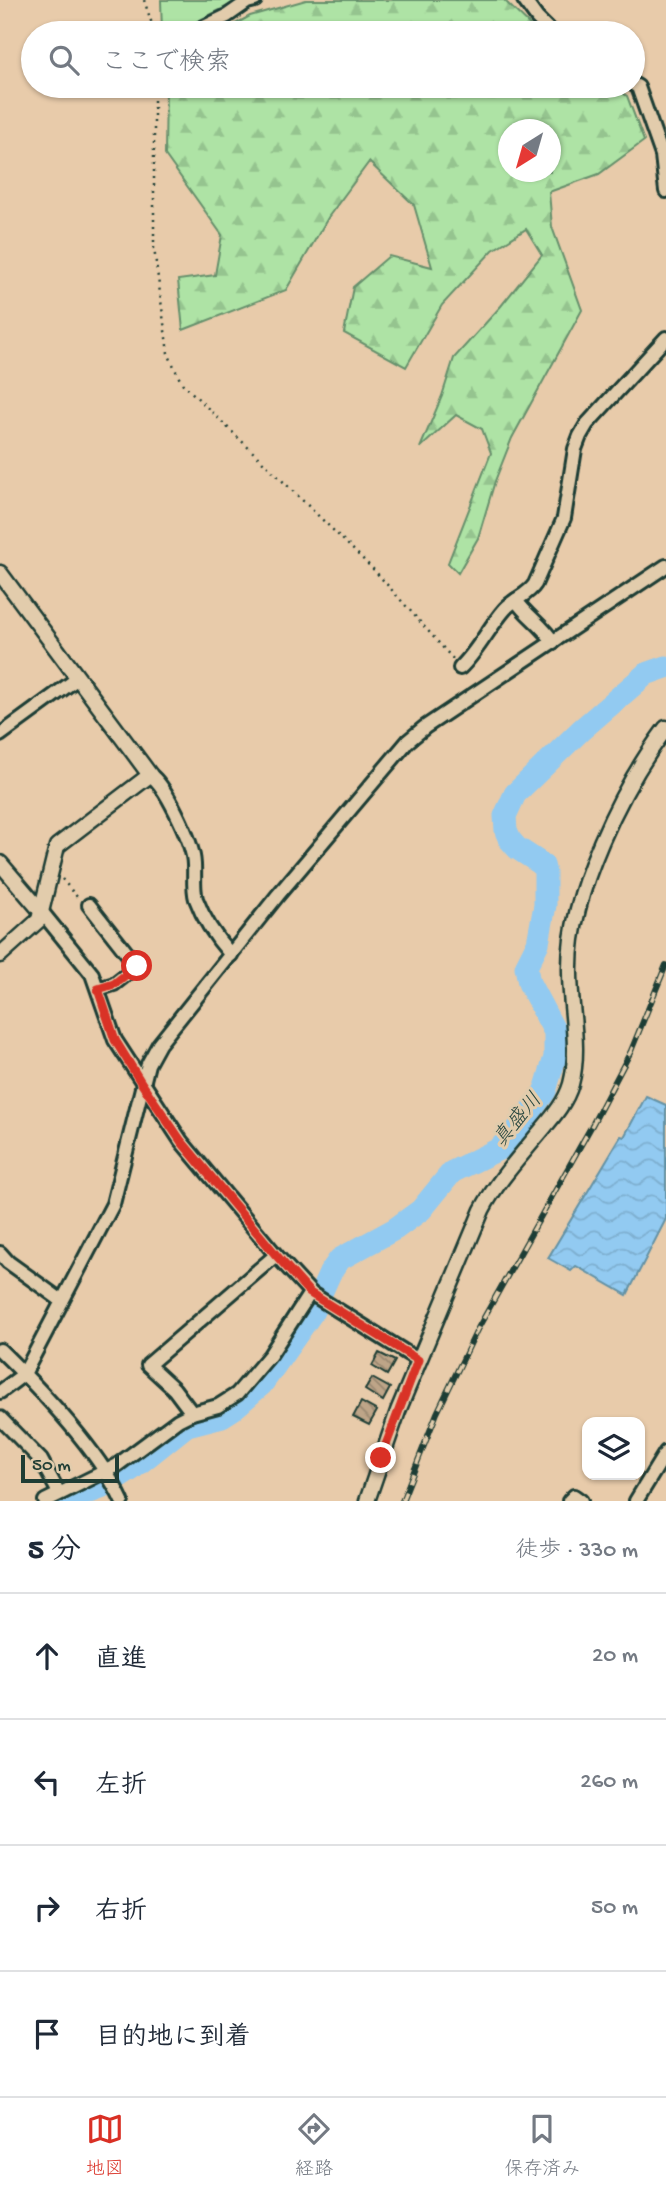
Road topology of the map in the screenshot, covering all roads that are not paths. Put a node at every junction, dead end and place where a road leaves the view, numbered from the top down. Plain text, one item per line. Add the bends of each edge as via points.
1 (255, 0) edge
2 (524, 0) edge
3 (216, 21) edge
4 (540, 21) edge
5 (642, 98) edge
6 (666, 191) edge
7 (666, 338) edge
8 (666, 566) edge
9 (0, 573) edge
10 (516, 600) junction
11 (553, 642) junction
12 (460, 668) road end
13 (78, 678) junction
14 (666, 728) edge
15 (0, 735) edge
16 (150, 775) junction
17 (0, 863) edge
18 (89, 905) road end
19 (41, 911) junction
20 (0, 955) edge
21 (231, 955) junction
22 (98, 989) junction
23 (142, 1084) junction
24 (0, 1253) edge
25 (276, 1255) junction
26 (311, 1294) junction
27 (62, 1301) junction
28 (0, 1350) edge
29 (418, 1360) junction
30 (24, 1374) junction
31 (0, 1392) edge
32 (192, 1413) junction
33 (0, 1418) edge
34 (666, 1452) edge
35 (106, 1472) junction
36 (59, 1493) junction
37 (45, 1501) edge
38 (122, 1501) edge
39 (367, 1501) edge
40 (569, 1501) edge
41 (581, 1501) edge
42 (636, 1501) edge

1 - 3 street
2 - 4 street
5 - 6 street via 662,155
7 - 10 street via 580,436 564,518 536,584
8 - 11 street
9 - 13 street
10 - 11 street
10 - 12 street
11 - 21 street via 408,741
13 - 15 street
13 - 16 street
14 - 29 street via 621,798 575,919 570,968 571,1084 552,1118 487,1200
16 - 19 street via 58,846
16 - 21 street via 160,784 190,846 195,893 206,922
17 - 19 street
18 - 22 street via 137,966 114,984
19 - 20 street via 39,920
19 - 22 street via 83,960
21 - 23 street via 159,1044
22 - 23 street via 115,1040
23 - 25 street via 181,1141
23 - 27 street via 113,1204
24 - 27 street
25 - 26 street
25 - 32 street via 148,1365
26 - 29 street
26 - 32 street via 245,1386 218,1406
27 - 30 street
28 - 30 street
29 - 39 street
30 - 31 street
30 - 35 street
32 - 35 street
33 - 36 street via 41,1460
34 - 42 street
35 - 36 street
35 - 38 street
36 - 37 street
40 - 41 street via 574,1496

